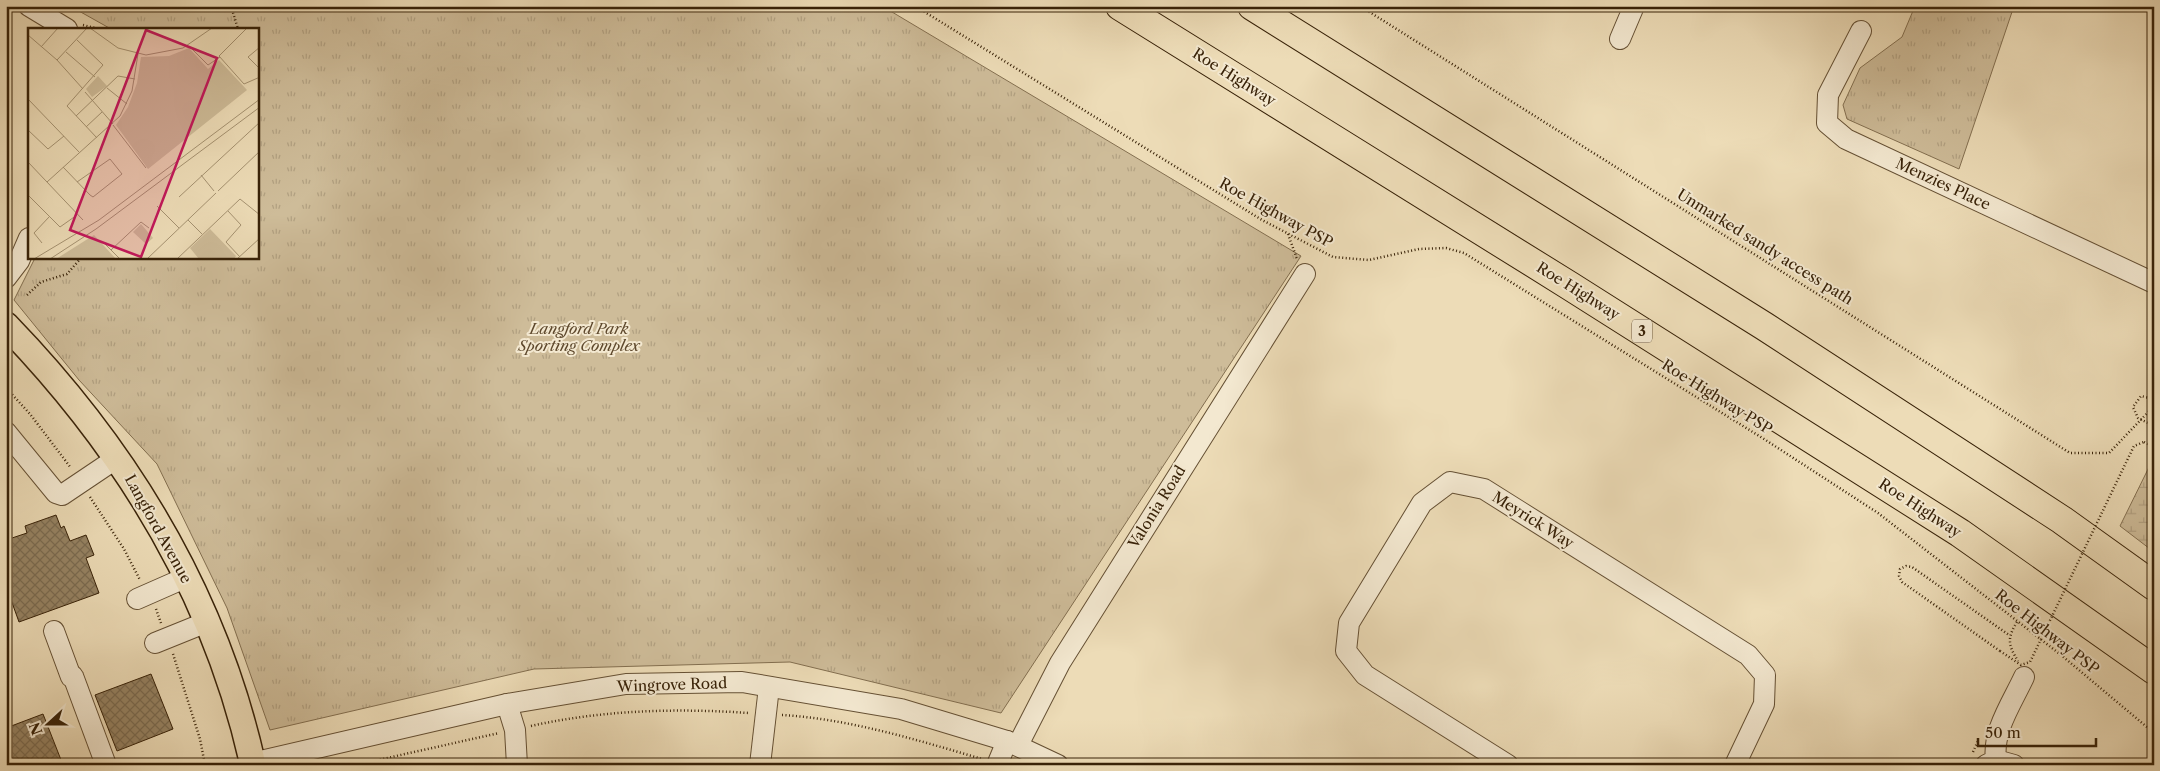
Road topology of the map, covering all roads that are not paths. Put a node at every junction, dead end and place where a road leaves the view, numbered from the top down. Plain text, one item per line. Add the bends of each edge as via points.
1 (29, 6) edge
2 (1120, 6) edge
3 (1252, 6) edge
4 (1634, 6) edge
5 (65, 28) edge
6 (1861, 31) dead end
7 (1620, 39) dead end
8 (27, 242) edge
9 (6, 263) edge
10 (1305, 274) road end
11 (6, 278) edge
12 (2154, 283) edge
13 (6, 325) edge
14 (6, 432) edge
15 (117, 458) junction
16 (187, 577) junction
17 (2154, 586) edge
18 (143, 597) road end
19 (207, 622) junction
20 (54, 631) dead end
21 (161, 641) road end
22 (2154, 670) edge
23 (2024, 678) road end
24 (769, 687) junction
25 (507, 704) junction
26 (1012, 743) junction
27 (991, 762) edge
28 (1999, 763) edge
29 (252, 764) edge
30 (106, 765) edge
31 (517, 765) edge
32 (760, 765) edge
33 (1058, 765) edge
34 (1508, 765) edge
35 (1734, 765) edge

1 - 5 street
2 - 22 highway, Roe Highway / 3 via 1960,533
3 - 17 highway via 1772,332 2062,520
4 - 7 street
6 - 12 street, Menzies Place via 1828,95 1826,123 1846,139
8 - 9 street
8 - 11 street via 19,261
10 - 26 street, Valonia Road
13 - 15 main road, Langford Avenue via 64,389
14 - 15 street via 56,493 62,495
15 - 16 main road, Langford Avenue via 134,481
16 - 18 street
16 - 19 main road, Langford Avenue
19 - 21 street
19 - 29 main road, Langford Avenue via 230,682
20 - 30 street
23 - 28 street via 1999,729 1994,747
24 - 25 street, Wingrove Road via 742,682 626,684
24 - 26 street, Wingrove Road via 901,709
24 - 32 street
25 - 29 street, Wingrove Road
25 - 31 street via 515,730
26 - 27 street, Valonia Road
26 - 33 street, Wingrove Road
34 - 35 street, Meyrick Way via 1365,675 1346,651 1349,623 1422,503 1450,482 1484,489 1748,655 1765,675 1764,704

